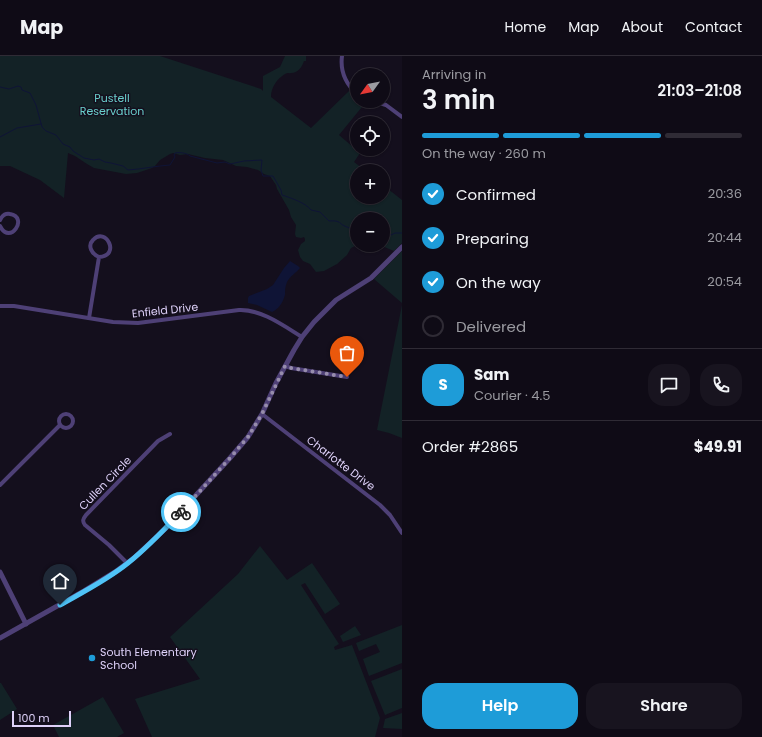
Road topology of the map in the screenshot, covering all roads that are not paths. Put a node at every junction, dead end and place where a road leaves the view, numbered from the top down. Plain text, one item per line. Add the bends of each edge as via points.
1 (342, 56) edge
2 (350, 86) edge
3 (389, 108) edge
4 (402, 117) edge
5 (0, 218) edge
6 (0, 226) edge
7 (402, 247) edge
8 (99, 256) junction
9 (0, 306) edge
10 (89, 318) junction
11 (302, 337) junction
12 (285, 366) junction
13 (347, 377) dead end
14 (262, 414) junction
15 (60, 425) dead end
16 (170, 434) dead end
17 (0, 485) edge
18 (402, 533) edge
19 (127, 563) junction
20 (0, 572) edge
21 (26, 624) junction
22 (0, 638) edge

1 - 2 street via 342,68
3 - 4 street
5 - 6 street via 12,214 17,218 18,224 16,229 10,232 4,231
7 - 11 street via 371,278 333,302
8 - 8 street via 110,250 109,241 100,236 94,238 90,244 93,254
8 - 10 street
9 - 10 street, Enfield Drive
10 - 11 street, Enfield Drive via 144,323 247,310 260,314
11 - 12 street
12 - 13 street
12 - 14 street
14 - 18 street, Charlotte Drive via 380,505
14 - 19 street via 248,437 230,458 172,522
15 - 17 street
16 - 19 street, Cullen Circle via 158,441 83,519 85,525
19 - 21 street via 100,582
20 - 21 street
21 - 22 street

